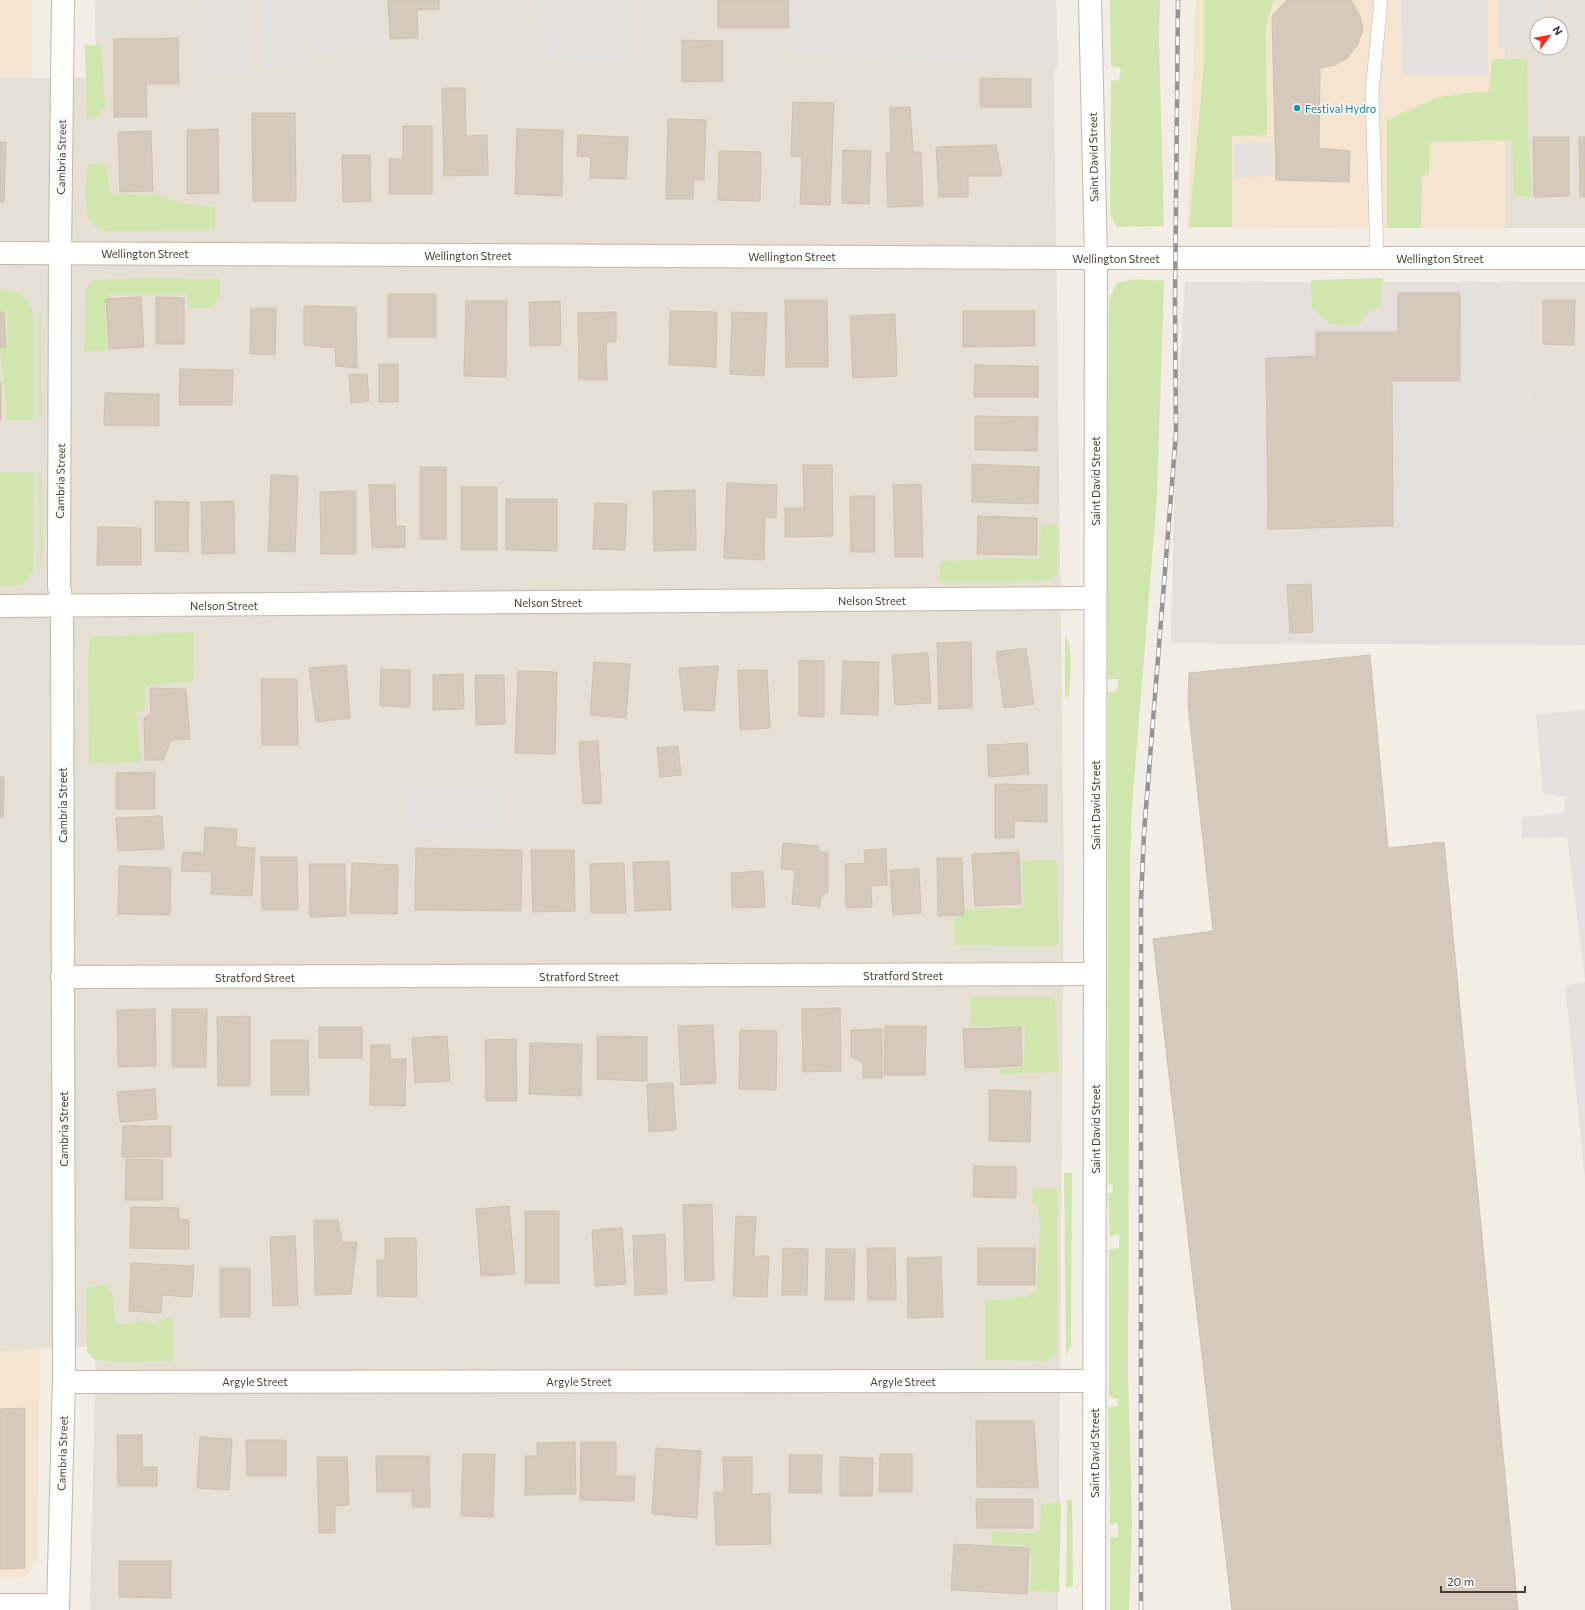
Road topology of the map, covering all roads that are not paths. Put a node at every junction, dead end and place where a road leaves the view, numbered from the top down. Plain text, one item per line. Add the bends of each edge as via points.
1 (63, 0) edge
2 (1090, 0) edge
3 (1381, 0) edge
4 (0, 253) edge
5 (60, 253) junction
6 (1096, 258) junction
7 (1377, 258) junction
8 (1585, 258) edge
9 (1096, 598) junction
10 (0, 606) edge
11 (62, 606) junction
12 (1095, 974) junction
13 (62, 977) junction
14 (1094, 1381) junction
15 (64, 1382) junction
16 (0, 1604) edge
17 (58, 1608) edge
18 (1094, 1610) edge

1 - 5 street, Cambria Street
2 - 6 street, Saint David Street
3 - 7 lane via 1372,92
4 - 5 street, Wellington Street
5 - 6 street, Wellington Street
5 - 11 street, Cambria Street via 59,586
6 - 7 street, Wellington Street
6 - 9 street, Saint David Street
7 - 8 street, Wellington Street
9 - 11 street, Nelson Street
9 - 12 street, Saint David Street
10 - 11 street, Nelson Street
11 - 13 street, Cambria Street
12 - 13 street, Stratford Street
12 - 14 street, Saint David Street
13 - 15 street, Cambria Street
14 - 15 street, Argyle Street
14 - 18 street, Saint David Street
15 - 17 street, Cambria Street
16 - 17 street

